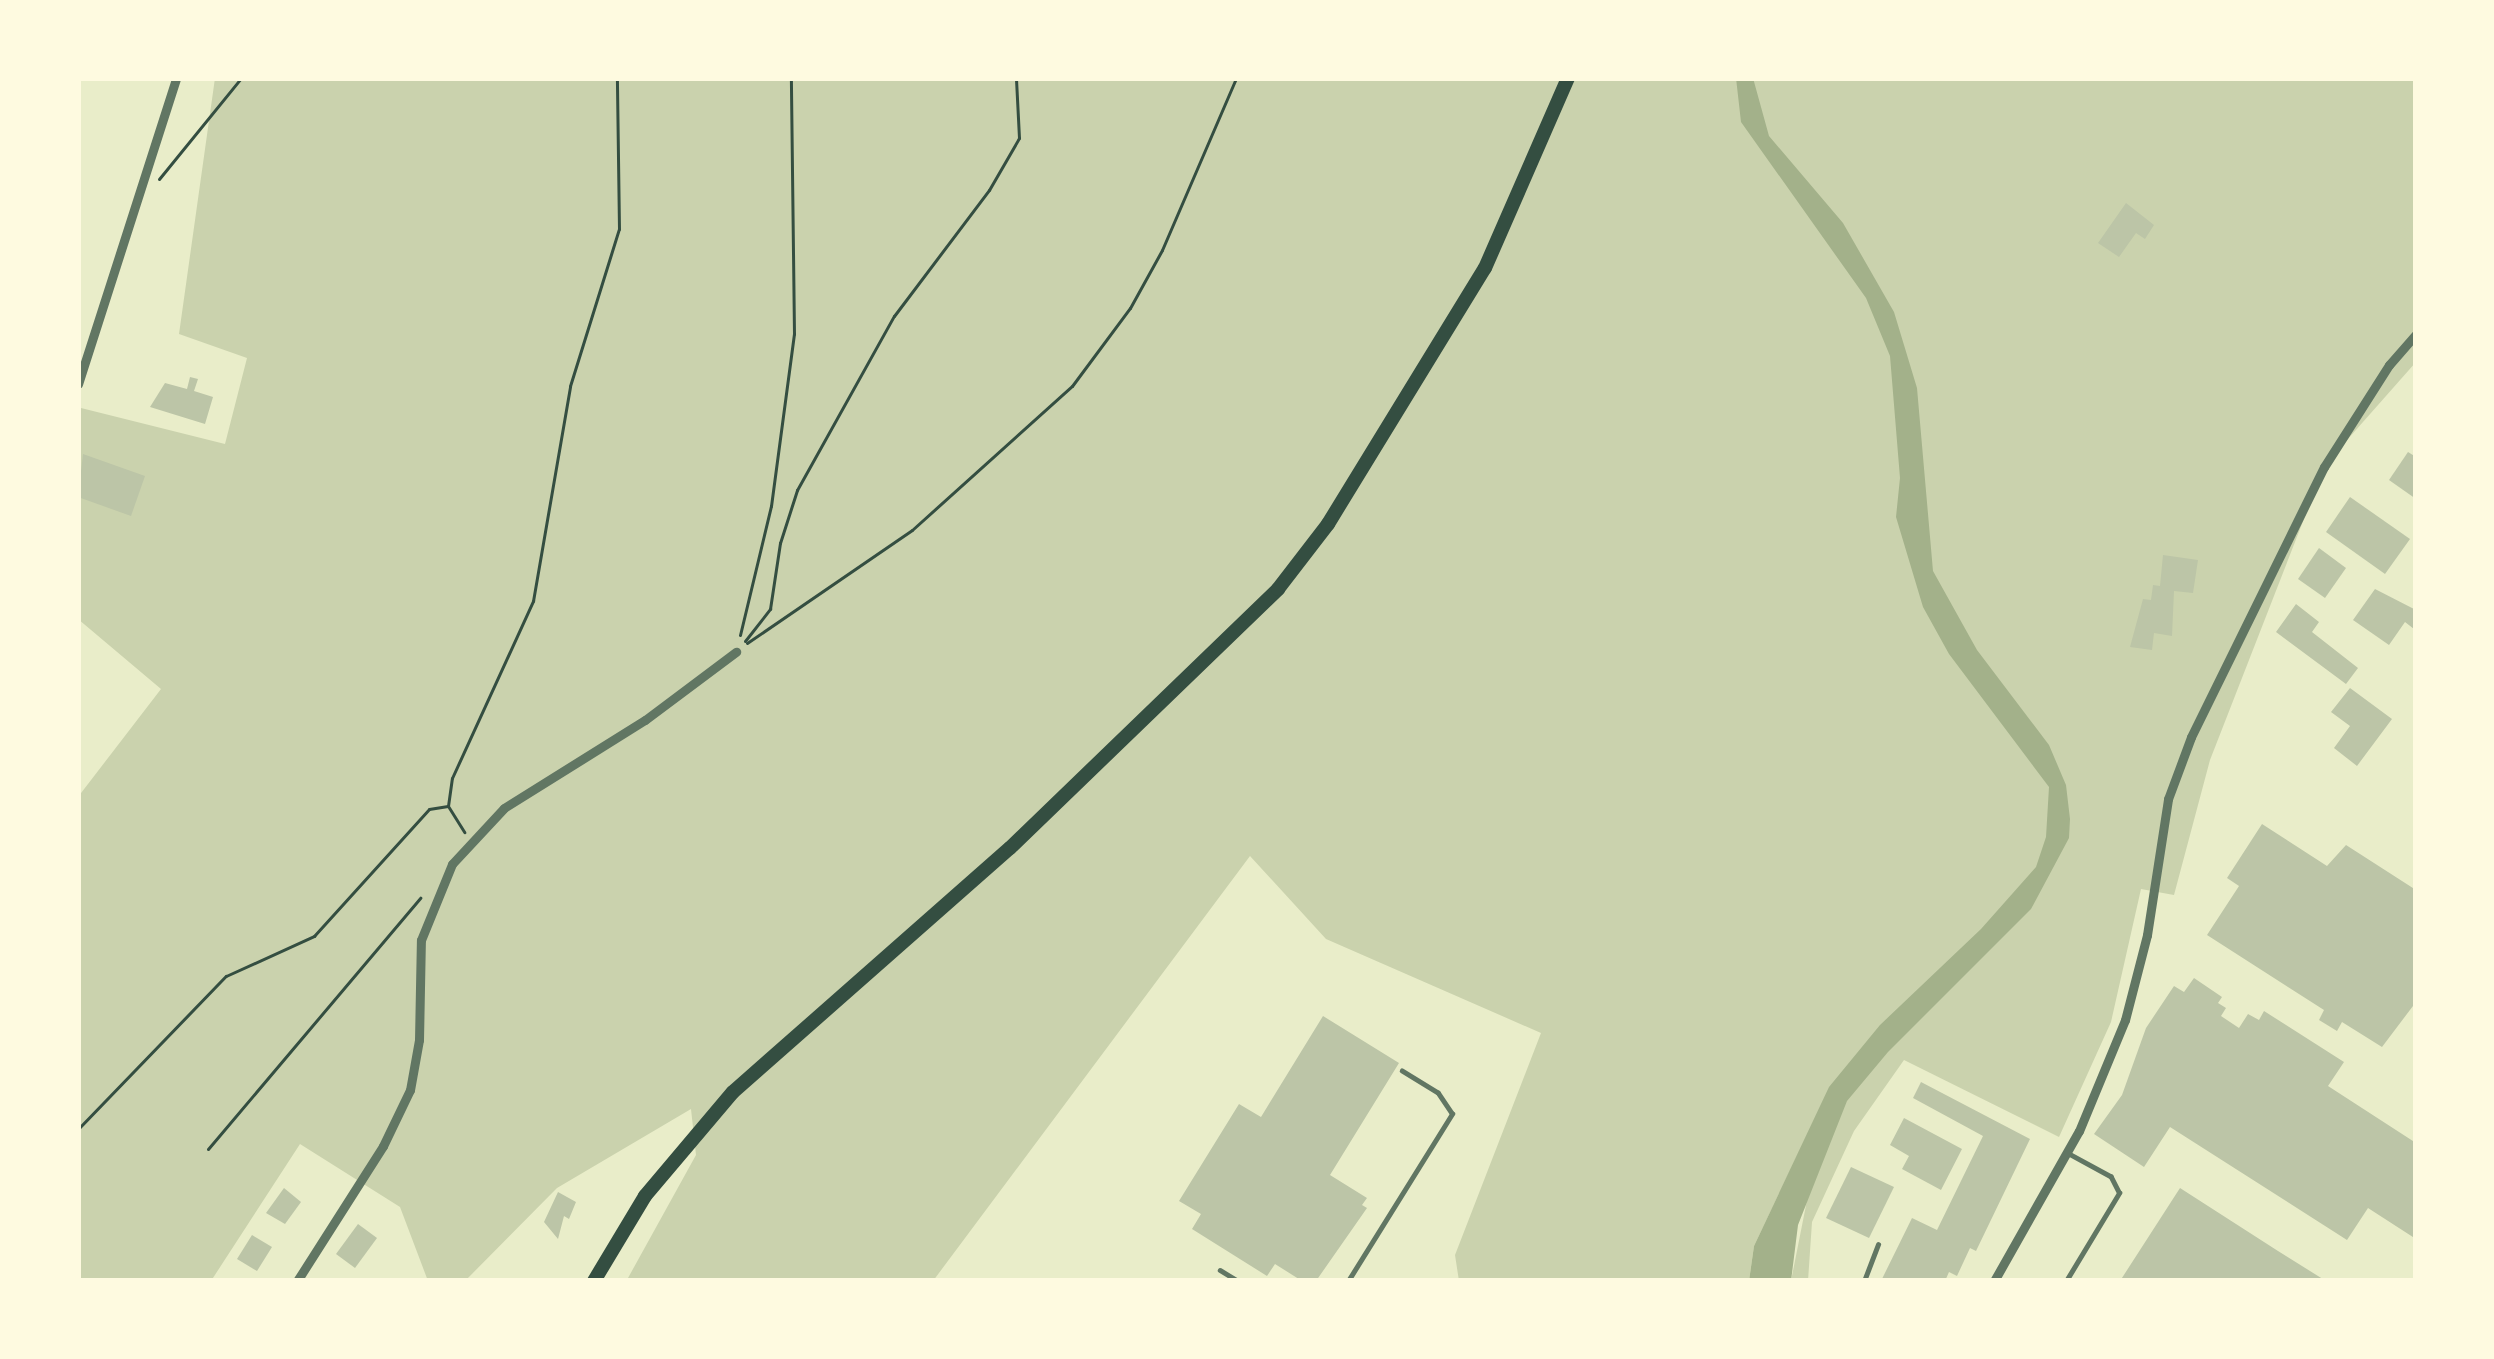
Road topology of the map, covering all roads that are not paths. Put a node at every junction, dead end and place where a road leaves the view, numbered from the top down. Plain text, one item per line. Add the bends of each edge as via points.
1 (176, 78) edge
2 (1568, 78) edge
3 (2416, 334) edge
4 (78, 384) edge
5 (736, 652) road end
6 (1402, 1071) dead end
7 (2067, 1153) junction
8 (1879, 1245) dead end
9 (1220, 1270) dead end
10 (297, 1281) edge
11 (594, 1281) edge
12 (1238, 1281) edge
13 (1348, 1281) edge
14 (1864, 1281) edge
15 (1994, 1281) edge
16 (2066, 1281) edge

1 - 4 street
2 - 11 main road via 1485,268 1328,524 1277,589 976,879 734,1092 645,1196
3 - 7 street via 2324,467 2191,737 2168,799 2137,982
5 - 10 street via 526,792 471,838 441,882 421,940 410,1090
6 - 13 lane via 1438,1093 1452,1114
7 - 15 street
7 - 16 lane via 2111,1177 2120,1193
8 - 14 lane
9 - 12 lane

